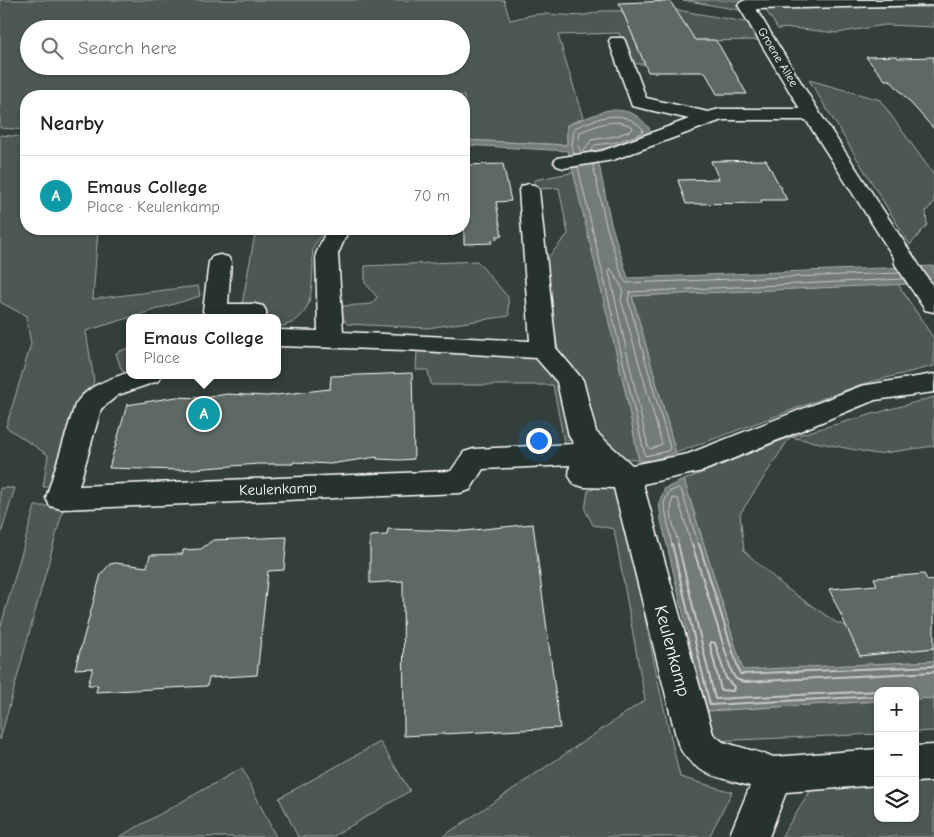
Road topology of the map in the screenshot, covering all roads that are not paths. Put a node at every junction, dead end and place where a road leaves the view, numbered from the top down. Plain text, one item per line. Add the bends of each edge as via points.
1 (915, 1) edge
2 (934, 1) edge
3 (617, 41) dead end
4 (812, 115) junction
5 (710, 118) junction
6 (564, 162) dead end
7 (529, 190) dead end
8 (335, 235) edge
9 (220, 262) dead end
10 (928, 297) edge
11 (254, 314) edge
12 (281, 338) edge
13 (331, 339) junction
14 (543, 350) junction
15 (138, 379) edge
16 (934, 383) edge
17 (626, 477) junction
18 (934, 763) edge
19 (919, 764) edge
20 (874, 767) edge
21 (774, 774) junction
22 (749, 837) edge

1 - 2 street, Groene Allee
1 - 4 street, Groene Allee via 746,5
3 - 5 street via 638,102
4 - 5 street via 720,114
4 - 10 street, Groene Allee
5 - 6 street via 606,156
7 - 14 street
8 - 13 street via 327,254
9 - 11 street via 215,311 254,311
12 - 13 street
13 - 14 street
14 - 17 street via 570,380 584,436
15 - 17 street, Keulenkamp via 109,389 89,405 61,498 460,482 474,460 584,454 584,476
16 - 17 street, Keulenkamp via 870,392 693,464
17 - 21 street, Keulenkamp via 697,744 712,757
18 - 19 street
20 - 21 street, Keulenkamp
21 - 22 street

